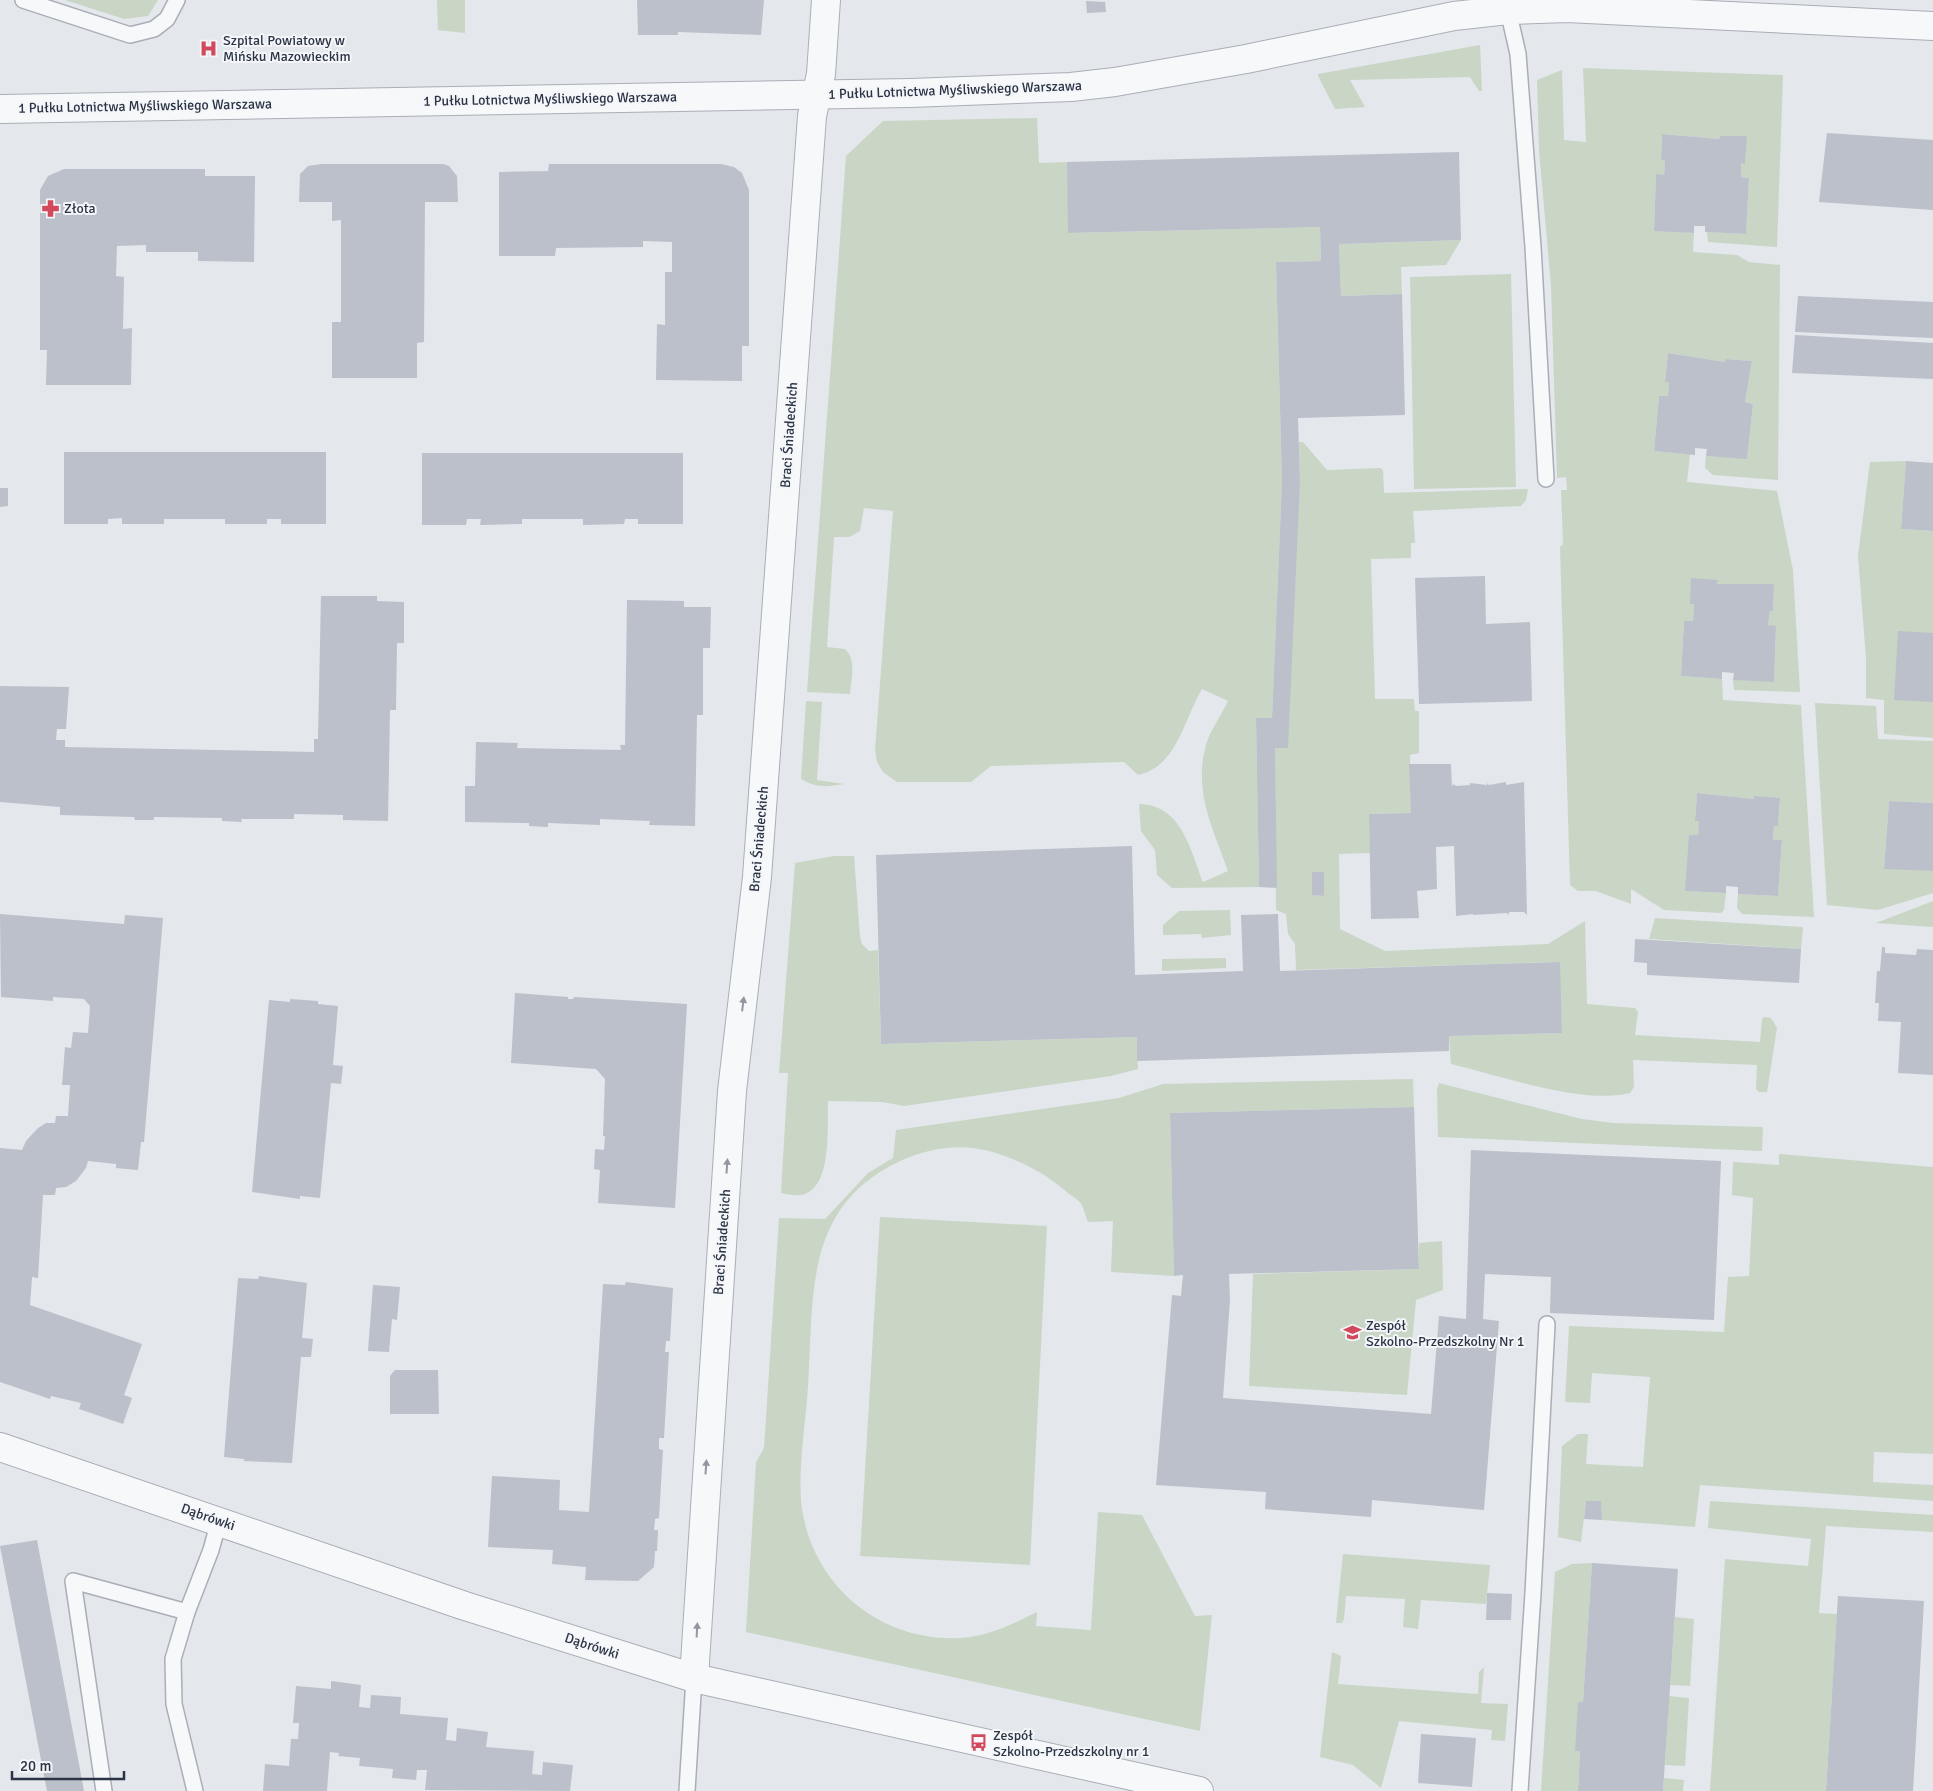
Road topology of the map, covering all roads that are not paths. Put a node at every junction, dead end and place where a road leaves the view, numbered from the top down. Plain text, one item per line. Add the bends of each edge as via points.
1 (23, 0) edge
2 (177, 0) edge
3 (826, 0) edge
4 (1508, 10) junction
5 (1933, 26) edge
6 (817, 95) junction
7 (0, 109) edge
8 (1546, 479) dead end
9 (1547, 1324) dead end
10 (0, 1447) edge
11 (219, 1521) junction
12 (187, 1612) junction
13 (694, 1678) junction
14 (104, 1791) edge
15 (195, 1791) edge
16 (687, 1791) edge
17 (1199, 1791) edge
18 (1520, 1791) edge

1 - 2 lane via 130,34 154,29 167,19
3 - 6 street, Braci Śniadeckich
4 - 5 street, 1 Pułku Lotnictwa Myśliwskiego Warszawa via 1577,9
4 - 6 street, 1 Pułku Lotnictwa Myśliwskiego Warszawa via 1454,16 1115,82 1012,90
4 - 8 lane via 1518,54
6 - 7 street, 1 Pułku Lotnictwa Myśliwskiego Warszawa
13 -> 6 street, Braci Śniadeckich via 732,1091 757,877 812,116
9 - 18 lane
10 - 11 street, Dąbrówki
11 - 12 lane
11 - 13 street, Dąbrówki via 465,1606
12 - 14 lane via 73,1581
12 - 15 lane via 173,1659 174,1704
13 - 16 lane
13 - 17 street, Dąbrówki

